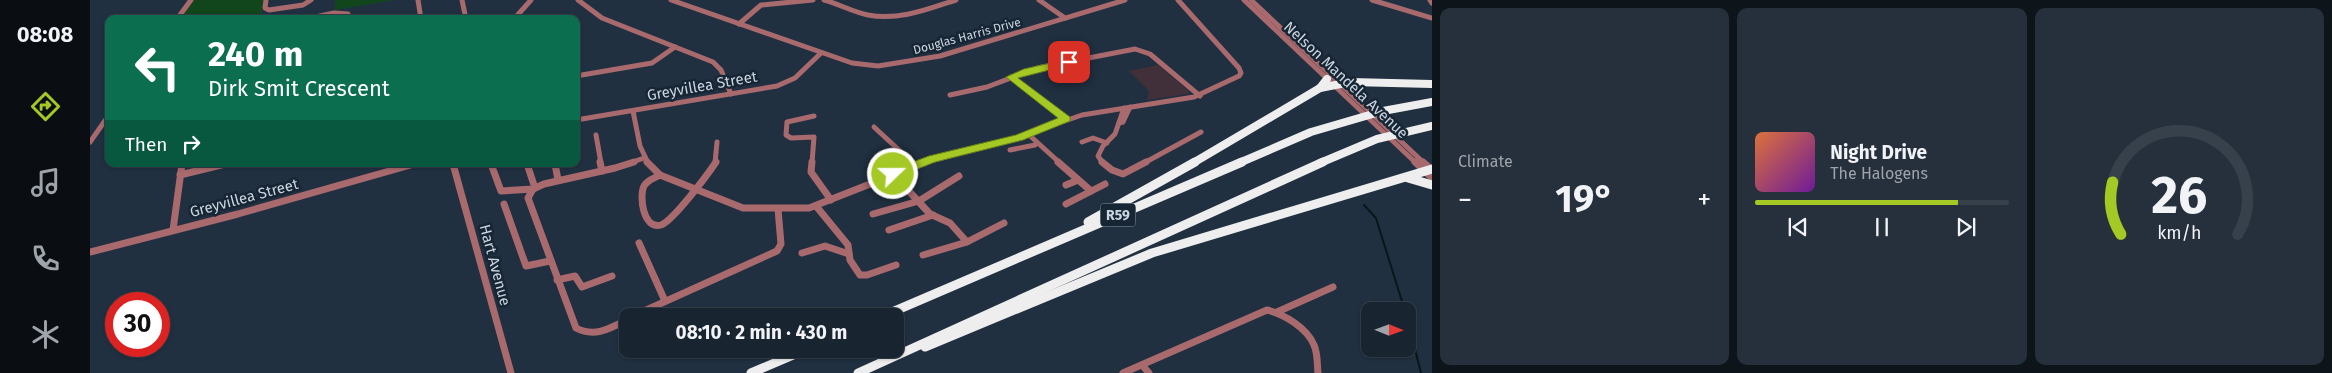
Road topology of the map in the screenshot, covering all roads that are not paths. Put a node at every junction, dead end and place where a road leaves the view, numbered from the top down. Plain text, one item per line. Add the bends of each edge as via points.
1 (191, 0) edge
2 (266, 0) edge
3 (310, 0) edge
4 (418, 0) edge
5 (462, 0) edge
6 (530, 0) edge
7 (578, 0) edge
8 (671, 0) edge
9 (754, 0) edge
10 (813, 0) edge
11 (824, 0) edge
12 (929, 0) edge
13 (956, 0) edge
14 (1039, 0) edge
15 (1105, 0) edge
16 (1125, 0) edge
17 (1178, 0) edge
18 (1244, 0) edge
19 (1250, 0) edge
20 (1372, 0) edge
21 (1392, 0) edge
22 (1430, 0) edge
23 (1432, 3) edge
24 (1111, 4) junction
25 (761, 5) junction
26 (936, 6) junction
27 (180, 15) edge
28 (325, 15) edge
29 (349, 15) edge
30 (420, 15) edge
31 (465, 15) edge
32 (517, 15) edge
33 (1432, 16) edge
34 (1065, 18) junction
35 (739, 24) junction
36 (675, 47) junction
37 (821, 53) junction
38 (580, 75) edge
39 (1010, 77) junction
40 (1327, 79) junction
41 (1337, 84) junction
42 (1432, 84) edge
43 (1320, 88) junction
44 (731, 94) junction
45 (950, 95) dead end
46 (1200, 96) junction
47 (1432, 102) edge
48 (1127, 108) junction
49 (633, 111) junction
50 (814, 116) dead end
51 (580, 119) edge
52 (1066, 119) junction
53 (105, 121) edge
54 (1432, 126) edge
55 (874, 127) dead end
56 (1201, 132) dead end
57 (596, 135) dead end
58 (1026, 135) junction
59 (90, 142) edge
60 (717, 142) dead end
61 (1082, 142) dead end
62 (1106, 144) junction
63 (1037, 145) junction
64 (1010, 150) dead end
65 (644, 158) junction
66 (915, 165) junction
67 (181, 167) edge
68 (213, 167) edge
69 (399, 167) edge
70 (454, 167) edge
71 (492, 167) edge
72 (528, 167) edge
73 (556, 167) edge
74 (602, 171) junction
75 (1430, 171) edge
76 (893, 174) junction
77 (180, 175) junction
78 (660, 175) junction
79 (959, 176) dead end
80 (1407, 178) junction
81 (558, 180) junction
82 (1078, 180) junction
83 (1105, 184) dead end
84 (1432, 184) edge
85 (1066, 186) dead end
86 (534, 188) junction
87 (694, 189) junction
88 (1091, 191) junction
89 (831, 200) junction
90 (919, 201) junction
91 (504, 204) dead end
92 (1066, 204) dead end
93 (816, 206) junction
94 (778, 209) junction
95 (873, 214) dead end
96 (934, 215) junction
97 (1004, 223) dead end
98 (174, 230) junction
99 (889, 230) dead end
100 (1067, 236) junction
101 (967, 242) junction
102 (639, 243) dead end
103 (90, 252) edge
104 (802, 253) dead end
105 (849, 254) junction
106 (923, 255) dead end
107 (550, 260) junction
108 (896, 265) dead end
109 (612, 276) dead end
110 (557, 280) junction
111 (1333, 287) dead end
112 (665, 301) junction
113 (650, 308) edge
114 (901, 308) edge
115 (1277, 312) junction
116 (619, 323) edge
117 (910, 349) junction
118 (786, 358) edge
119 (1142, 365) junction
120 (511, 373) edge
121 (751, 373) edge
122 (858, 373) edge
123 (1123, 373) edge
124 (1149, 373) edge
125 (1318, 373) edge

1 - 27 street
2 - 3 street via 265,8 272,10 302,5
4 - 30 street
5 - 31 street
6 - 32 street
7 - 36 street via 602,18
8 - 35 street, Douglas Harris Drive
9 - 25 street
10 - 25 street
11 - 26 street via 884,17
12 - 26 street
13 - 26 street
14 - 34 street
15 - 24 street
16 - 24 street, Douglas Harris Drive
17 - 46 street via 1241,70 1239,76
18 - 40 street, Nelson Mandela Avenue
19 - 41 street, Nelson Mandela Avenue
20 - 33 street
21 - 33 street
22 - 23 street
24 - 34 street, Douglas Harris Drive
25 - 35 street
28 - 29 street via 340,12
34 - 37 street, Douglas Harris Drive via 956,52 898,64 858,65
35 - 37 street, Douglas Harris Drive
36 - 38 street via 652,63
36 - 44 street via 718,66
37 - 44 street, Greyvillea Street via 788,83
39 - 45 street via 987,87
39 - 46 street via 1037,68 1138,50 1150,54
39 - 52 street
40 - 41 street, Nelson Mandela Avenue
40 - 43 highway
41 - 42 highway
41 - 43 highway
41 - 75 street, Nelson Mandela Avenue
43 - 100 highway
44 - 49 street, Greyvillea Street
46 - 48 street
47 - 100 highway, R59 via 1383,111 1311,132
48 - 52 street
48 - 62 street via 1123,122
49 - 51 street, Greyvillea Street
49 - 65 street
50 - 89 street via 788,122 786,134 790,137 814,137 810,172
52 - 58 street
53 - 59 street
54 - 117 highway, R59 via 1377,139 1337,155
55 - 66 street
56 - 62 street via 1122,174 1116,173 1099,158
57 - 74 street
58 - 63 street
58 - 66 street
60 - 87 street via 715,163
61 - 62 street via 1093,138
63 - 64 street
63 - 82 street
65 - 74 street
65 - 78 street
66 - 76 street
67 - 77 street
68 - 77 street
69 - 98 street, Greyvillea Street
70 - 120 street, Hart Avenue
71 - 86 street via 502,191
72 - 86 street
73 - 81 street
74 - 81 street
75 - 80 highway
76 - 89 street
76 - 90 street
77 - 98 street
78 - 87 street
78 - 87 street via 646,183 643,190 645,218 652,224 665,222
79 - 90 street
80 - 84 highway
80 - 117 highway via 1152,252 938,343
81 - 86 street
82 - 85 street
82 - 88 street
83 - 88 street
86 - 107 street via 528,195 528,202
87 - 94 street via 743,208
88 - 92 street
89 - 93 street
90 - 95 street
90 - 96 street
91 - 107 street via 526,266
93 - 94 street
93 - 105 street via 848,245
94 - 112 street via 781,244 777,250
96 - 99 street
96 - 101 street via 953,224
97 - 101 street
98 - 103 street, Greyvillea Street
100 - 114 highway, R59
101 - 106 street
102 - 112 street
104 - 105 street via 825,246
105 - 108 street via 850,262 862,276
107 - 110 street
109 - 110 street via 582,286 574,276
110 - 116 street via 574,324 580,330 599,332
111 - 115 street
112 - 113 street
115 - 119 street via 1267,310 1253,314
115 - 125 street via 1313,342
117 - 122 highway, R59
118 - 121 highway
119 - 123 street
119 - 124 street

